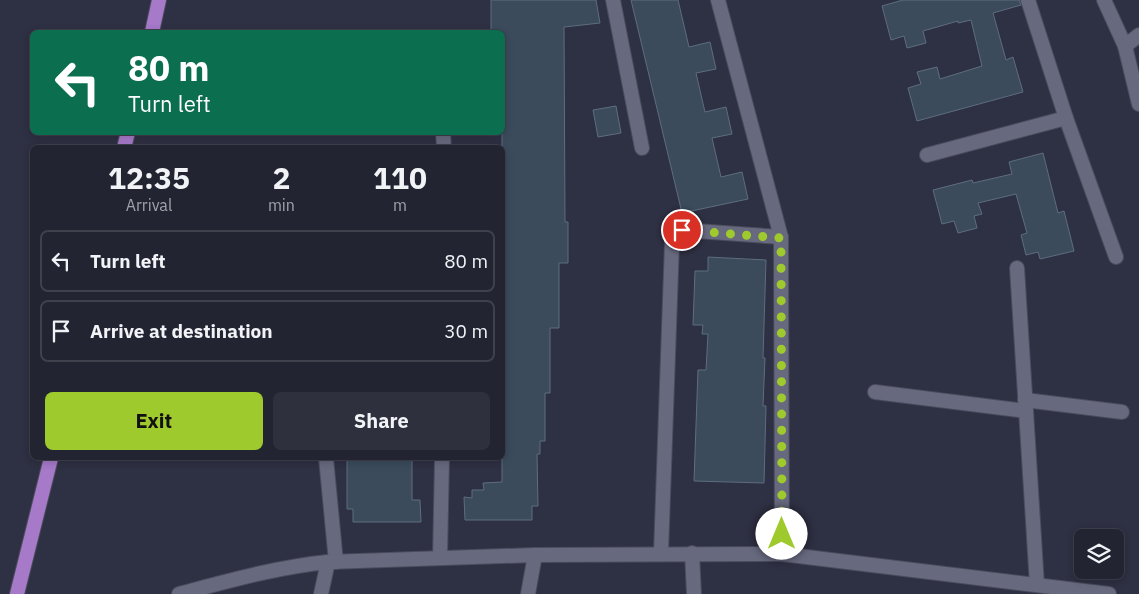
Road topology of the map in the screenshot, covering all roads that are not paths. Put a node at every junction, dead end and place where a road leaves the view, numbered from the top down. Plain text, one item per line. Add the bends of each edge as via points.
1 (159, 0) edge
2 (613, 0) edge
3 (718, 0) edge
4 (1028, 0) edge
5 (1104, 0) edge
6 (152, 30) edge
7 (1139, 35) edge
8 (1125, 46) junction
9 (1139, 104) edge
10 (1066, 118) junction
11 (642, 148) dead end
12 (927, 156) dead end
13 (781, 238) junction
14 (1116, 257) dead end
15 (1017, 268) dead end
16 (875, 392) dead end
17 (1025, 405) junction
18 (1122, 412) dead end
19 (50, 460) edge
20 (326, 460) edge
21 (442, 460) edge
22 (660, 553) junction
23 (692, 553) junction
24 (782, 554) junction
25 (535, 555) junction
26 (440, 558) junction
27 (332, 562) junction
28 (1037, 585) junction
29 (17, 594) edge
30 (179, 594) edge
31 (321, 594) edge
32 (528, 594) edge
33 (694, 594) edge
34 (1109, 594) edge

1 - 6 main road
2 - 11 street
3 - 13 street
4 - 10 street
5 - 8 street
7 - 8 street
8 - 9 street
10 - 12 street
10 - 14 street
13 - 22 street via 682,230 672,243
13 - 24 street
15 - 17 street
16 - 17 street
17 - 18 street
17 - 28 street
19 - 29 main road
20 - 27 street
21 - 26 street
22 - 23 street
22 - 25 street
23 - 24 street
23 - 33 street
24 - 28 street
25 - 26 street
25 - 32 street
26 - 27 street
27 - 30 street via 262,572
27 - 31 street
28 - 34 street

